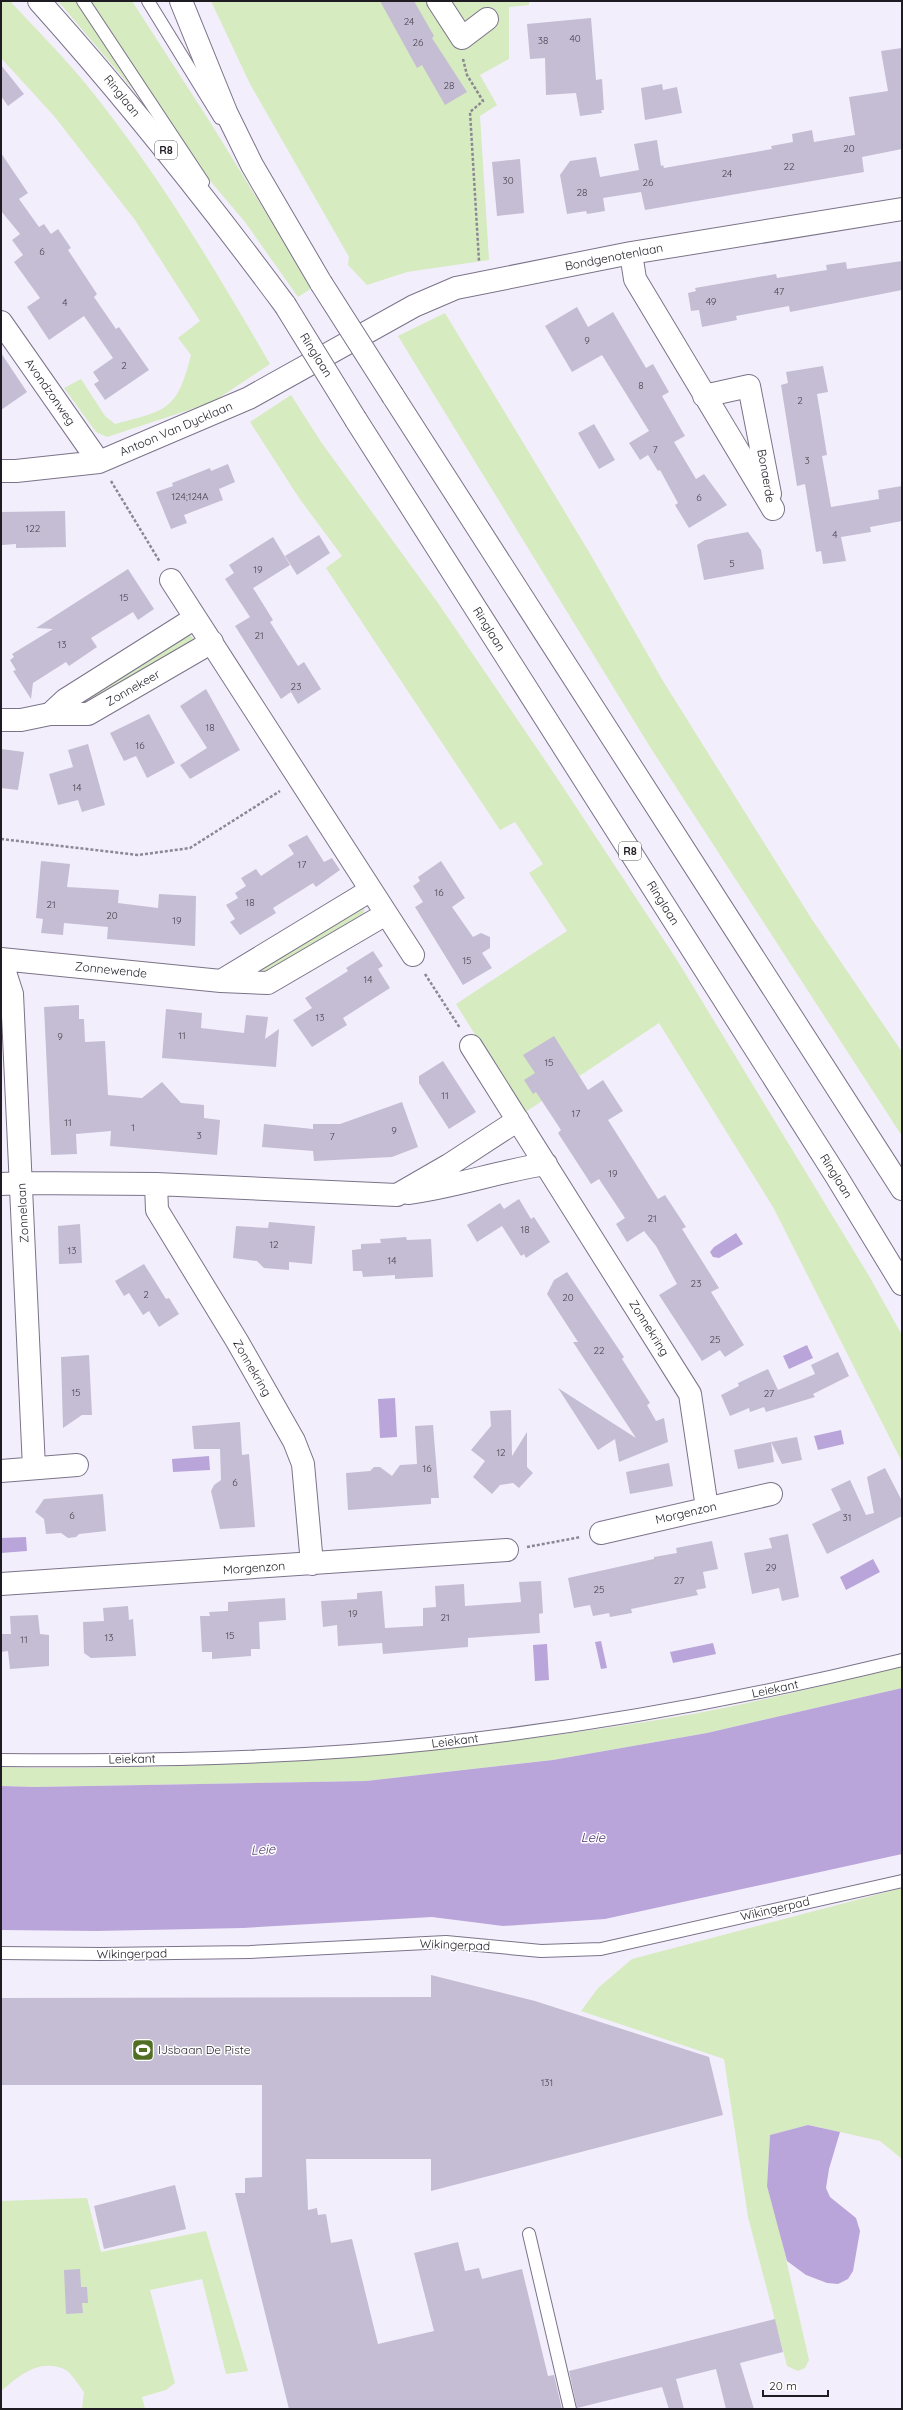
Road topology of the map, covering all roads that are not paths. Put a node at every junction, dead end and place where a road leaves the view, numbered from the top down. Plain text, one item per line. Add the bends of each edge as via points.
1 (39, 1) edge
2 (83, 1) edge
3 (148, 1) edge
4 (181, 1) edge
5 (438, 1) edge
6 (487, 19) dead end
7 (902, 209) edge
8 (631, 253) junction
9 (320, 283) junction
10 (285, 305) junction
11 (1, 322) edge
12 (339, 347) joint
13 (704, 396) junction
14 (99, 462) junction
15 (1, 471) edge
16 (171, 580) road end
17 (195, 618) junction
18 (212, 642) junction
19 (50, 714) junction
20 (1, 720) edge
21 (370, 887) junction
22 (386, 914) junction
23 (412, 955) road end
24 (1, 960) edge
25 (222, 981) junction
26 (471, 1046) road end
27 (518, 1120) junction
28 (546, 1164) junction
29 (11, 1183) edge
30 (156, 1184) junction
31 (902, 1189) edge
32 (397, 1195) junction
33 (902, 1284) edge
34 (78, 1466) dead end
35 (34, 1468) junction
36 (1, 1471) edge
37 (771, 1494) dead end
38 (707, 1508) junction
39 (601, 1533) road end
40 (507, 1550) road end
41 (312, 1564) junction
42 (1, 1584) edge
43 (902, 1660) edge
44 (1, 1760) edge
45 (902, 1881) edge
46 (1, 1953) edge
47 (529, 2234) dead end
48 (570, 2409) edge

1 - 10 main road, Ringlaan / R8 via 105,74 184,171
2 - 10 lane
3 - 9 lane
4 - 9 main road via 226,112 252,165
5 - 6 main road via 462,38
7 - 8 main road, Bondgenotenlaan
8 - 12 main road, Bondgenotenlaan via 456,288 414,306
8 - 13 main road, Bonaerde via 636,279
9 - 31 main road, bridge
10 - 33 main road, Ringlaan / R8, bridge
11 - 14 main road, Avondzonweg
12 - 14 main road, Antoon Van Dycklaan via 249,398
13 - 13 main road, Bonaerde via 716,416 773,509 749,386
14 - 15 main road, Antoon Van Dycklaan
16 - 17 main road
17 - 18 main road
17 - 19 main road, Zonnekeer via 65,700
18 - 19 main road, Zonnekeer via 88,714
18 - 21 main road
19 - 20 main road, Zonnekeer via 21,720
21 - 22 main road
21 - 25 main road
22 - 23 main road
22 - 25 main road, Zonnewende via 268,983
24 - 25 main road, Zonnewende
24 - 29 main road, Zonnelaan via 12,994
26 - 27 main road, Zonnekring
27 - 28 main road, Zonnekring
27 - 32 main road
28 - 32 main road via 517,1168 442,1189
28 - 38 main road, Zonnekring via 690,1394
29 - 30 main road
29 - 35 main road, Zonnelaan
30 - 32 main road
30 - 41 main road, Zonnekring via 157,1210 294,1441 303,1464
34 - 35 main road
35 - 36 main road
37 - 38 main road, Morgenzon
38 - 39 main road, Morgenzon
40 - 41 main road, Morgenzon
41 - 42 main road, Morgenzon
43 - 44 lane, Leiekant via 687,1707 428,1744 248,1756
45 - 46 lane, Wikingerpad via 601,1949 541,1951 446,1942 250,1952
47 - 48 lane

